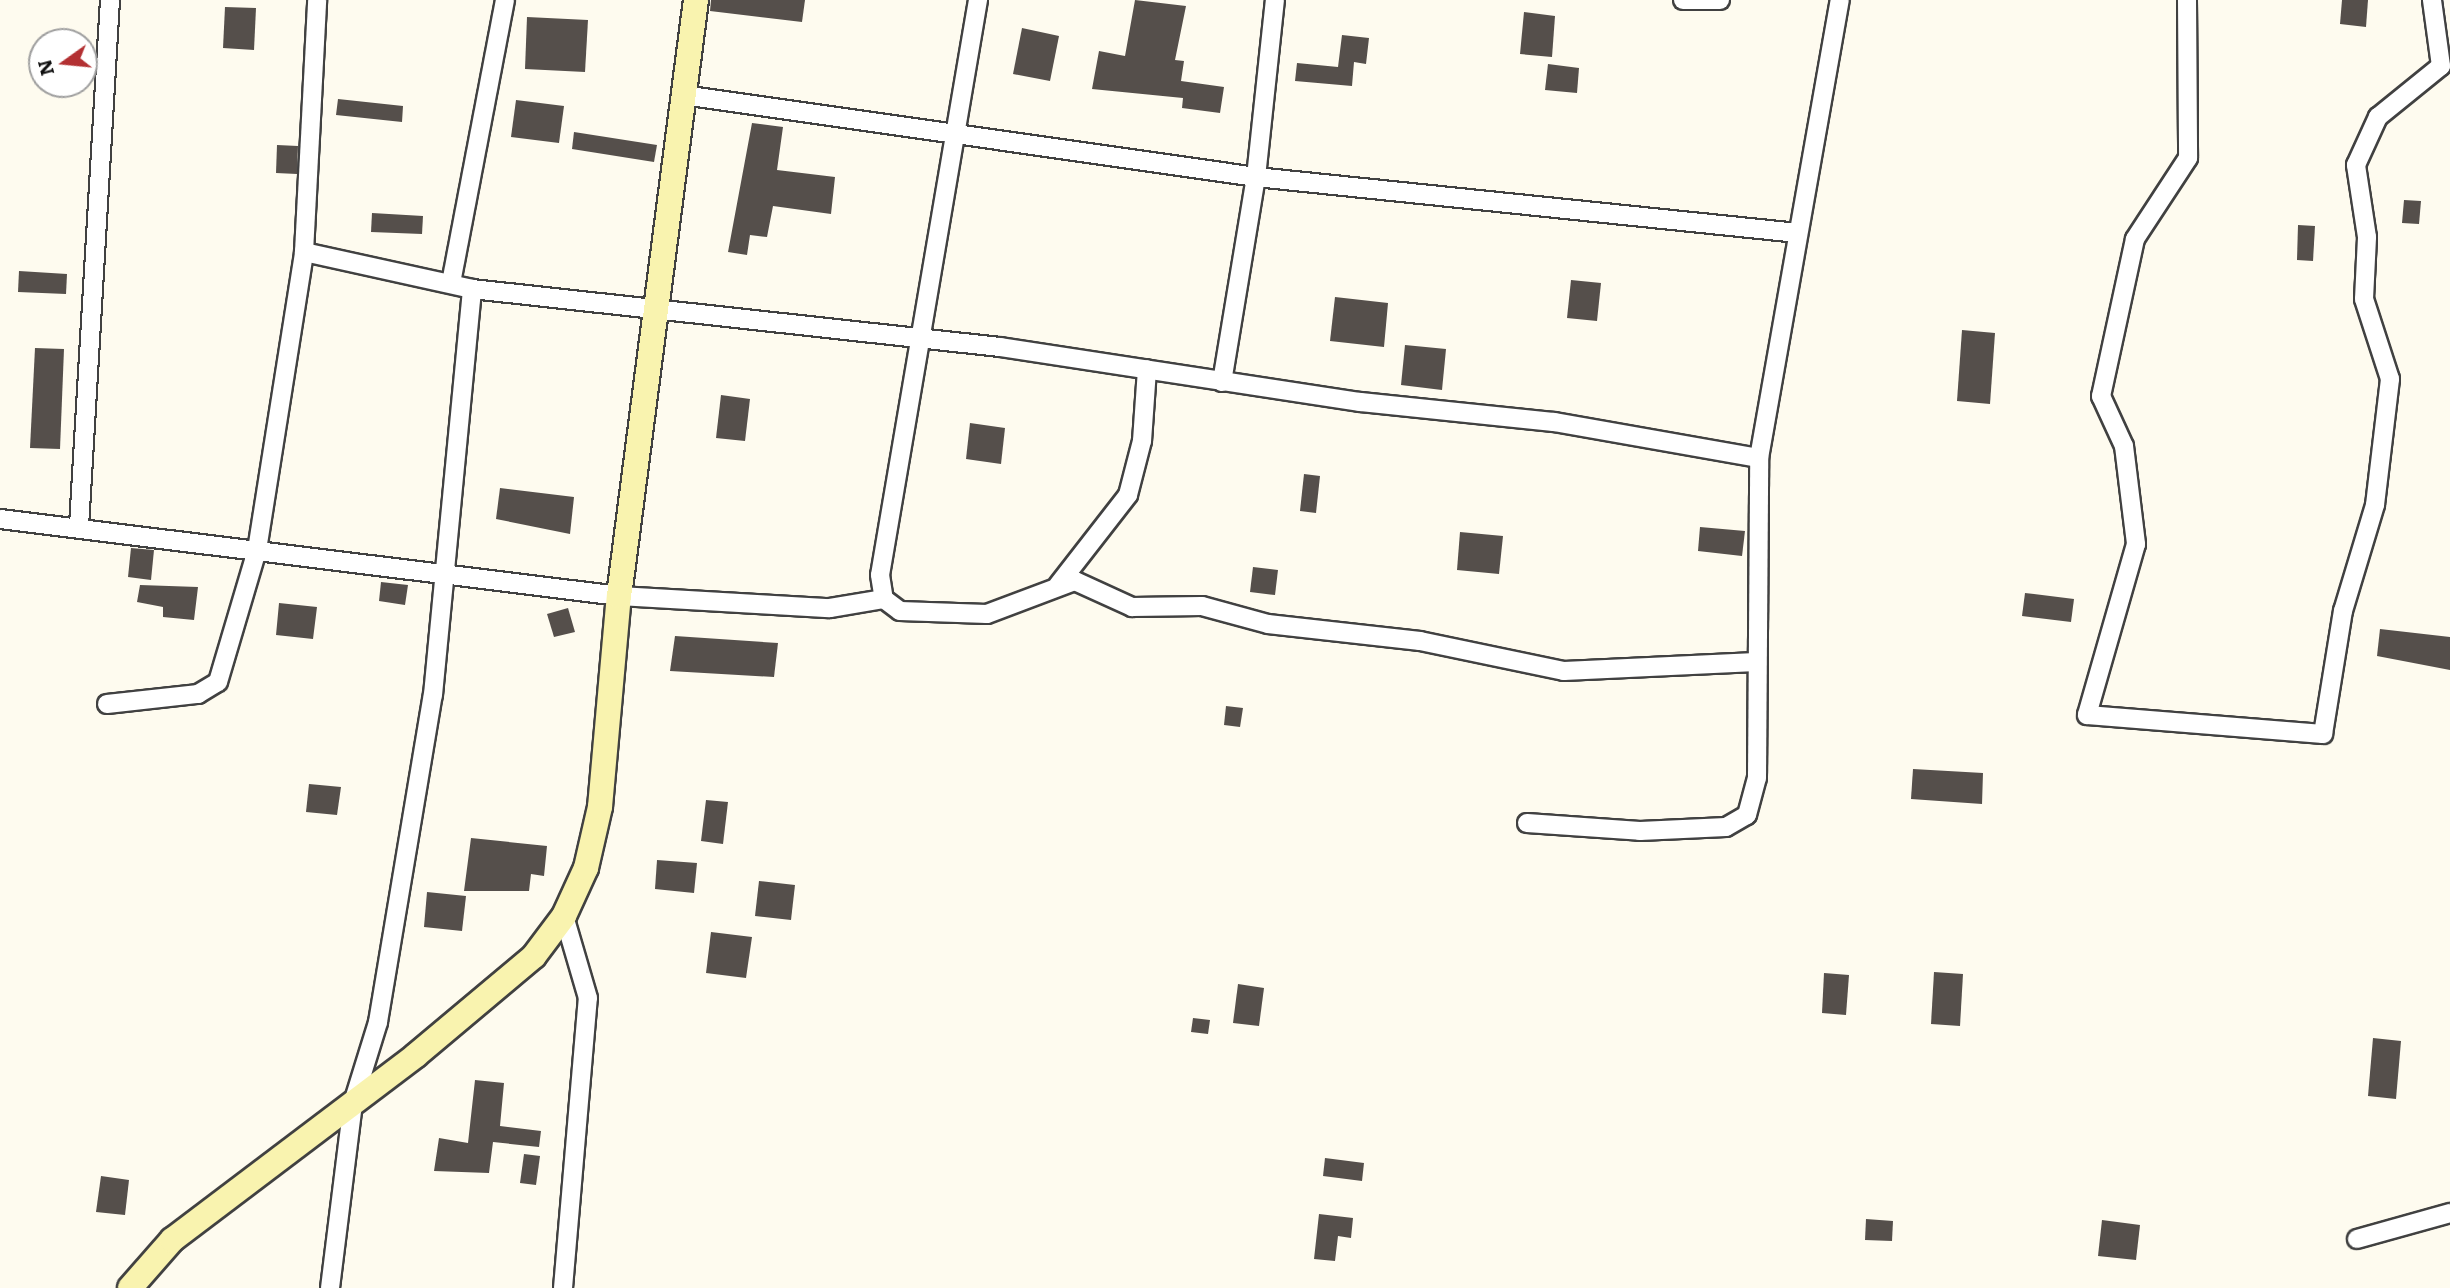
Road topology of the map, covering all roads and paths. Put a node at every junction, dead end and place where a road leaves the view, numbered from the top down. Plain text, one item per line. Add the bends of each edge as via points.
1 (110, 0) edge
2 (317, 0) edge
3 (505, 0) edge
4 (696, 0) edge
5 (978, 0) edge
6 (1275, 0) edge
7 (1683, 0) edge
8 (1720, 0) edge
9 (1840, 0) edge
10 (2187, 0) edge
11 (2432, 0) edge
12 (683, 95) junction
13 (954, 136) junction
14 (1256, 177) junction
15 (1798, 233) junction
16 (303, 252) junction
17 (451, 283) junction
18 (472, 289) junction
19 (656, 308) junction
20 (919, 340) junction
21 (1147, 369) junction
22 (1222, 382) junction
23 (1759, 458) junction
24 (0, 519) edge
25 (79, 526) junction
26 (257, 550) junction
27 (443, 575) junction
28 (1058, 585) junction
29 (618, 596) junction
30 (884, 599) junction
31 (1756, 662) junction
32 (107, 704) dead end
33 (1527, 823) dead end
34 (564, 916) junction
35 (353, 1103) junction
36 (2450, 1213) edge
37 (2357, 1239) dead end
38 (130, 1288) edge
39 (330, 1288) edge
40 (563, 1288) edge

1 - 25 street
2 - 16 street
3 - 17 street
4 - 12 street
5 - 13 street
6 - 14 street
7 - 8 street
9 - 15 street
10 - 11 street via 2188,158 2135,239 2101,396 2124,446 2136,544 2087,715 2323,734 2343,611 2375,505 2390,379 2364,299 2367,237 2356,164 2378,117 2441,66
12 - 13 street
12 - 19 street
13 - 14 street
13 - 20 street
14 - 15 street
14 - 22 street
15 - 23 street
16 - 17 street
16 - 26 street
17 - 18 street
18 - 19 street
18 - 27 street
19 - 20 street
19 - 29 street
20 - 21 street
20 - 30 street via 880,575
21 - 22 street
21 - 28 street via 1142,441 1128,495
22 - 23 street via 1554,422
23 - 31 street
24 - 25 street
25 - 26 street
26 - 27 street
26 - 32 street via 218,682 198,694
27 - 29 street
27 - 35 street via 433,695 378,1022
28 - 30 street via 987,614 900,611
28 - 31 street via 1091,584 1132,607 1202,606 1268,624 1420,641 1564,671
29 - 30 street via 830,608
29 - 34 street via 600,807 586,868
31 - 33 street via 1757,778 1747,815 1726,827 1664,830
34 - 35 street via 534,956
34 - 40 street via 588,998
35 - 38 street via 172,1240
35 - 39 street
36 - 37 street

